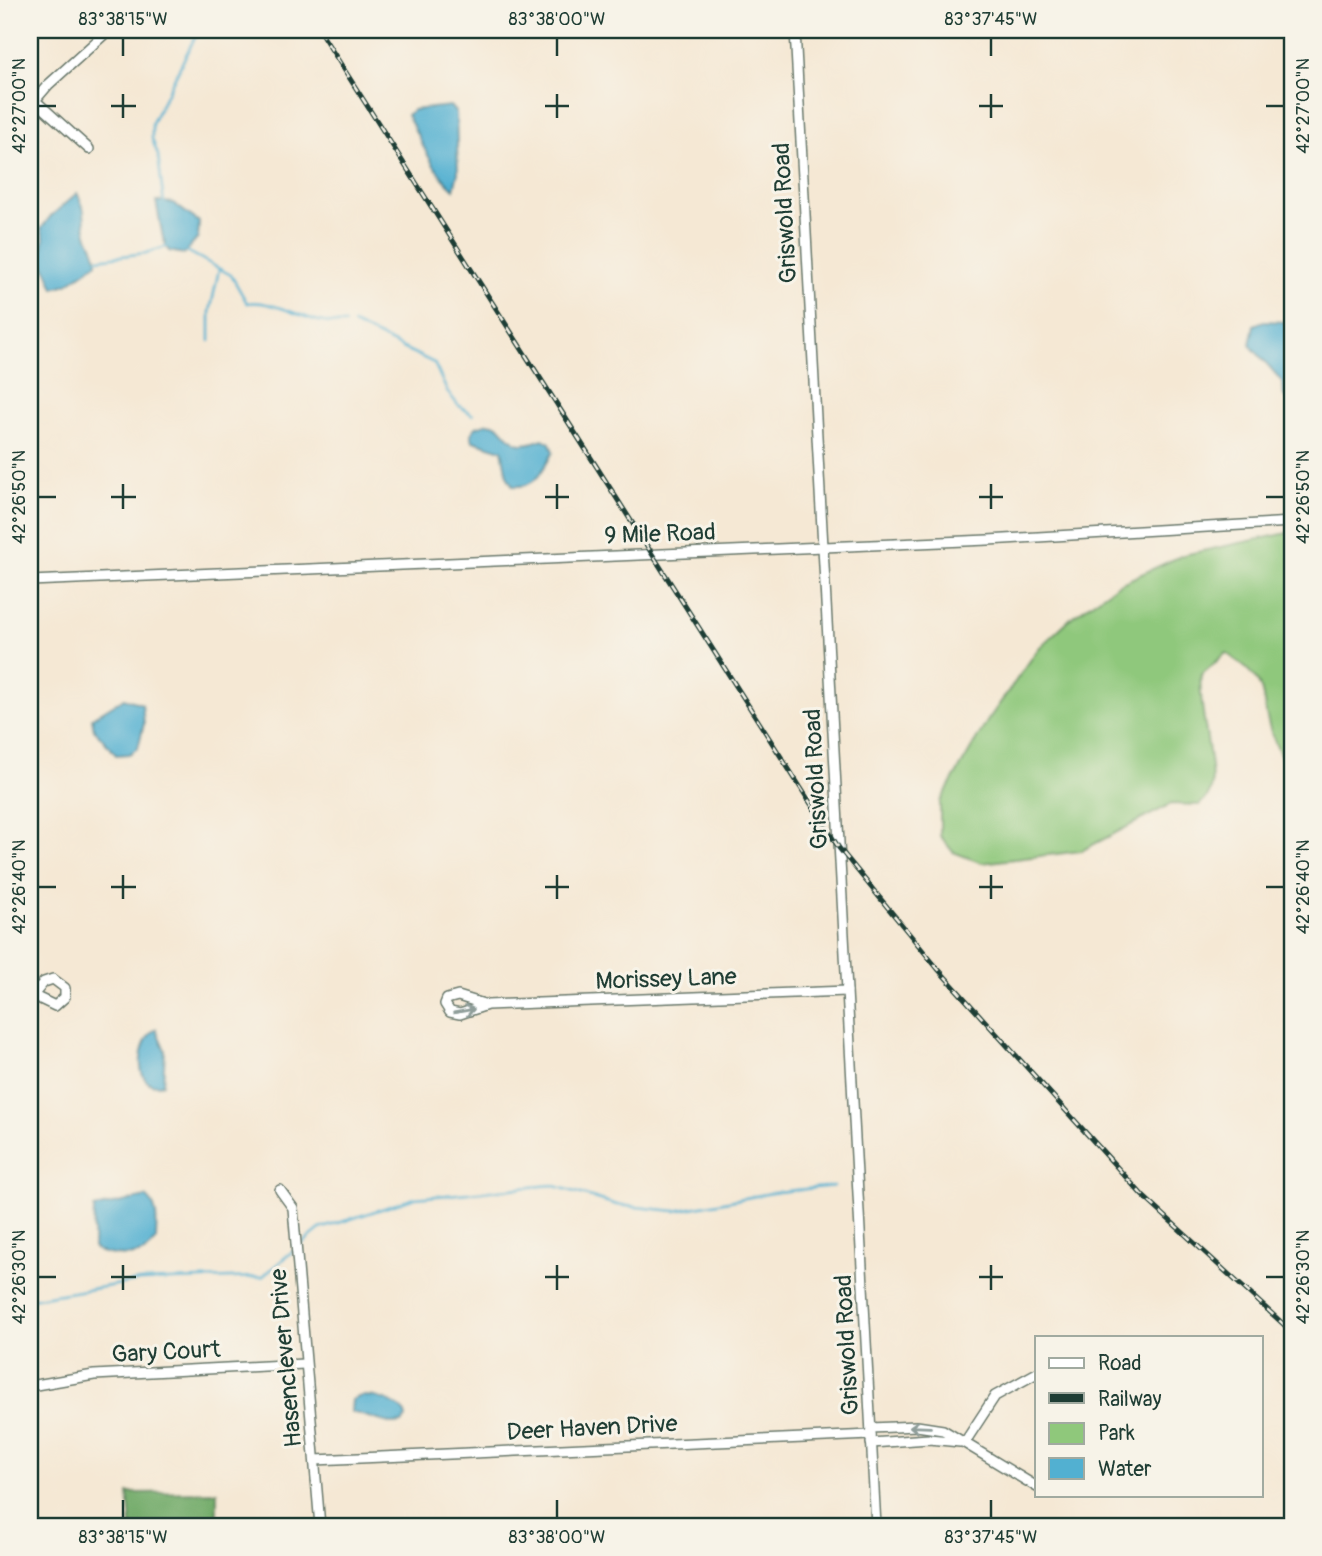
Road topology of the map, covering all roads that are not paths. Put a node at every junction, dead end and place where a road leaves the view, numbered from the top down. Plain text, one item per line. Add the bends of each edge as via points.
1 (110, 30) edge
2 (795, 30) edge
3 (31, 101) edge
4 (89, 149) dead end
5 (1292, 523) edge
6 (822, 547) junction
7 (30, 581) edge
8 (847, 991) junction
9 (487, 1005) dead end
10 (280, 1190) dead end
11 (304, 1364) junction
12 (1035, 1374) edge
13 (30, 1386) edge
14 (871, 1435) junction
15 (965, 1442) junction
16 (315, 1460) junction
17 (1035, 1486) edge
18 (320, 1526) edge
19 (876, 1526) edge

1 - 3 street
2 - 6 street, Griswold Road
3 - 4 street
5 - 6 street, 9 Mile Road
6 - 7 street, 9 Mile Road
6 - 8 street, Griswold Road
8 - 9 street, Morissey Lane
8 - 14 street, Griswold Road
10 - 11 street, Hasenclever Drive via 293,1208
11 - 13 street, Gary Court via 94,1375
11 - 16 street, Hasenclever Drive
12 - 15 street via 995,1396
14 - 15 street
15 -> 14 street via 926,1426
14 - 16 street, Deer Haven Drive
14 - 19 street, Griswold Road
15 - 17 street
16 - 18 street, Hasenclever Drive

